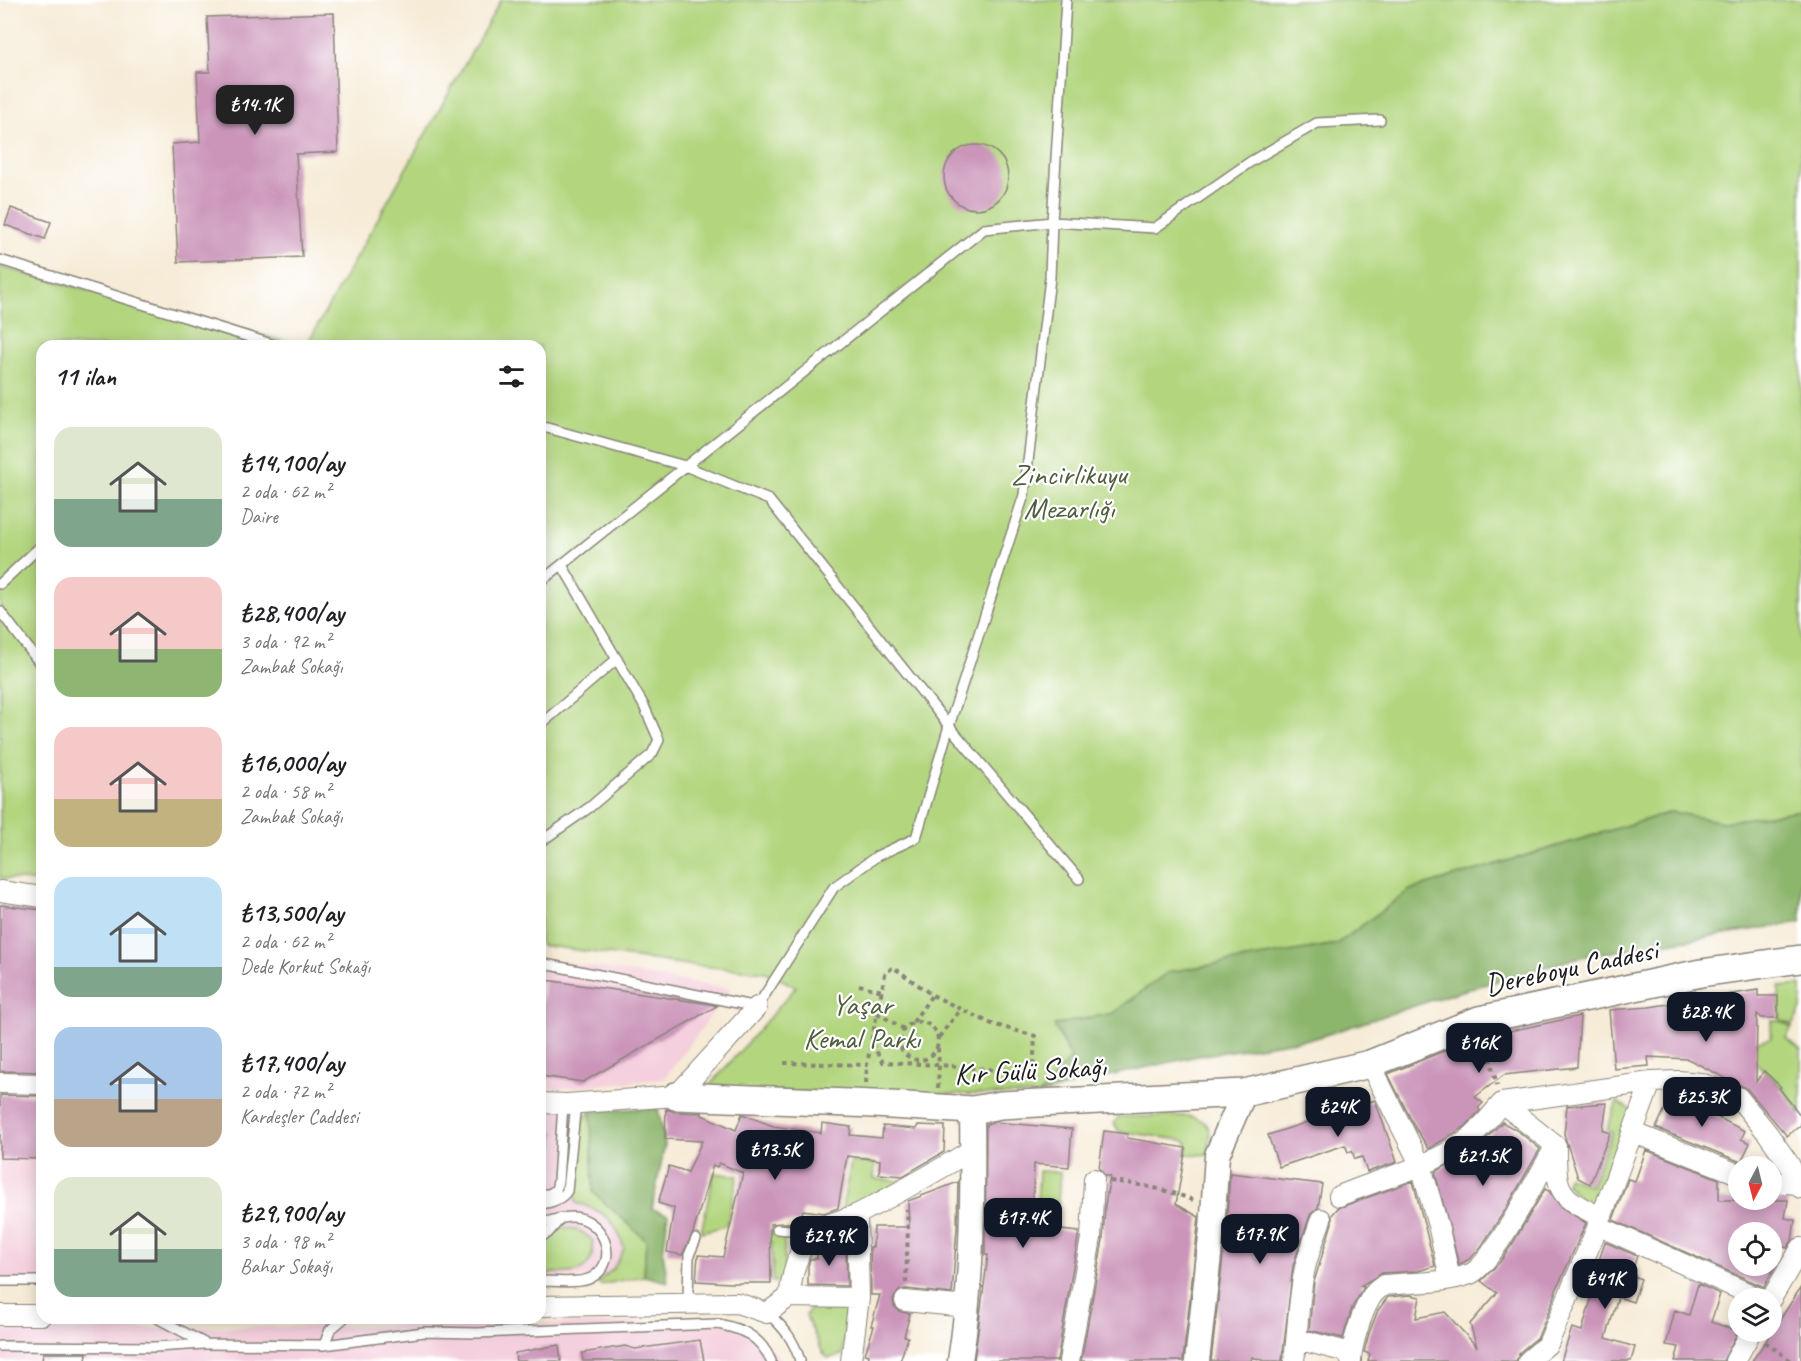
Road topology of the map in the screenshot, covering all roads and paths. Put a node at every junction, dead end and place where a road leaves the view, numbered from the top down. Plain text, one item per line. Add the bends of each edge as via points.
1 (1066, 0) edge
2 (1380, 120) dead end
3 (1052, 222) junction
4 (0, 260) edge
5 (259, 340) edge
6 (546, 428) edge
7 (685, 466) junction
8 (36, 551) edge
9 (562, 565) junction
10 (546, 577) edge
11 (0, 584) edge
12 (0, 611) edge
13 (36, 658) edge
14 (617, 659) junction
15 (546, 720) edge
16 (949, 726) junction
17 (546, 838) edge
18 (1079, 879) dead end
19 (0, 891) edge
20 (36, 896) edge
21 (1801, 960) edge
22 (546, 964) edge
23 (859, 985) dead end
24 (882, 992) junction
25 (933, 995) junction
26 (757, 1007) junction
27 (961, 1009) junction
28 (877, 1013) junction
29 (1479, 1020) junction
30 (913, 1022) junction
31 (904, 1029) junction
32 (939, 1037) junction
33 (871, 1042) junction
34 (938, 1047) junction
35 (784, 1063) dead end
36 (1370, 1064) junction
37 (867, 1065) junction
38 (939, 1065) junction
39 (1651, 1082) junction
40 (0, 1083) edge
41 (36, 1084) edge
42 (866, 1086) dead end
43 (1244, 1093) junction
44 (676, 1096) junction
45 (546, 1103) edge
46 (1502, 1103) junction
47 (569, 1104) junction
48 (938, 1108) junction
49 (972, 1110) junction
50 (1632, 1132) junction
51 (1556, 1146) junction
52 (973, 1149) junction
53 (1421, 1166) junction
54 (1728, 1170) edge
55 (1094, 1179) joint
56 (1782, 1183) edge
57 (1800, 1186) edge
58 (905, 1189) junction
59 (546, 1194) edge
60 (1183, 1196) dead end
61 (1339, 1196) dead end
62 (546, 1203) edge
63 (857, 1215) junction
64 (560, 1219) junction
65 (1321, 1219) dead end
66 (546, 1222) edge
67 (1605, 1224) junction
68 (777, 1229) dead end
69 (814, 1232) junction
70 (546, 1234) edge
71 (696, 1239) dead end
72 (1798, 1261) edge
73 (1450, 1279) junction
74 (0, 1281) edge
75 (36, 1281) edge
76 (546, 1281) edge
77 (1738, 1288) edge
78 (1779, 1288) edge
79 (789, 1297) junction
80 (905, 1297) joint
81 (859, 1298) junction
82 (688, 1303) junction
83 (546, 1306) edge
84 (967, 1307) junction
85 (767, 1312) junction
86 (0, 1316) edge
87 (36, 1316) edge
88 (168, 1324) edge
89 (337, 1324) edge
90 (1297, 1339) junction
91 (1745, 1342) edge
92 (1765, 1342) edge
93 (206, 1344) junction
94 (324, 1345) junction
95 (0, 1346) edge
96 (1546, 1353) edge
97 (155, 1356) dead end
98 (1351, 1357) edge
99 (798, 1360) edge
100 (771, 1361) edge
101 (851, 1361) edge
102 (960, 1361) edge
103 (1069, 1361) edge
104 (1197, 1361) edge
105 (1294, 1361) edge
106 (1528, 1361) edge
107 (1734, 1361) edge
108 (1791, 1361) edge

1 - 3 lane
2 - 3 lane via 1317,123 1250,162 1155,228
3 - 7 lane via 984,229
3 - 16 lane via 1050,278 1024,495
4 - 5 lane
6 - 7 lane
7 - 9 lane
7 - 16 lane via 769,500
8 - 11 lane
9 - 10 lane
9 - 14 lane
12 - 13 lane
14 - 15 lane
14 - 17 lane via 658,740 652,754 590,807
16 - 18 lane
16 - 26 lane via 916,838 877,856 834,887
19 - 20 street
21 - 29 main road, Dereboyu Caddesi via 1701,973
22 - 26 lane
23 - 24 path
24 - 25 path via 885,974 893,967
24 - 28 path
25 - 27 path
25 - 30 path
26 - 44 street
27 - 32 path
27 - 38 path via 992,1024 1035,1036 1033,1073
28 - 31 path
28 - 33 path
29 - 36 main road, Dereboyu Caddesi
29 - 46 path
30 - 31 path
30 - 32 path via 933,1027
31 - 34 path via 900,1039 902,1050 910,1058 931,1056
32 - 34 path
33 - 37 path
33 - 38 path via 884,1062
34 - 38 path
35 - 37 path
36 - 43 main road, Dereboyu Caddesi
36 - 53 street
37 - 42 path
38 - 48 path
39 - 46 street
39 - 50 street
39 - 57 street via 1701,1083 1738,1097 1789,1164
40 - 41 street
43 - 49 main road, Kır Gülü Sokağı via 1001,1105
43 - 104 street via 1216,1155
44 - 47 street
44 - 48 main road, Kır Gülü Sokağı
45 - 47 street
46 - 51 street
46 - 53 street via 1465,1142
47 - 59 lane via 556,1190
47 - 62 lane via 567,1191 556,1201
48 - 49 main road, Kır Gülü Sokağı
49 - 52 street
50 - 54 street
50 - 67 street
51 - 67 street via 1557,1184 1577,1206
51 - 73 street via 1496,1248 1473,1274
52 - 58 street
52 - 84 street
53 - 61 street
53 - 73 street
55 - 60 path via 1140,1184
55 - 103 street via 1091,1238
56 - 57 street
58 - 63 street
58 - 80 path
63 - 69 street
63 - 81 street
64 - 66 lane
64 - 70 lane
64 - 76 lane via 572,1217 594,1225 604,1236 607,1261 590,1279
65 - 90 street via 1305,1267
67 - 77 street
67 - 96 street
68 - 69 lane
69 - 79 street via 800,1253
71 - 82 lane via 690,1255
72 - 78 street
73 - 98 street via 1384,1285 1376,1290 1369,1300
74 - 75 lane
79 - 81 street
79 - 85 street
80 - 84 street
81 - 101 street
82 - 83 street
82 - 85 street via 737,1303
84 - 102 street
85 - 99 lane via 795,1345
86 - 87 street
88 - 93 lane
89 - 94 lane
90 - 98 street
90 - 105 street
91 - 107 street
92 - 108 path
93 - 94 lane
93 - 95 lane
93 - 97 lane via 203,1351 156,1352
94 - 100 lane via 424,1332 477,1334 718,1324 744,1330
96 - 106 street

